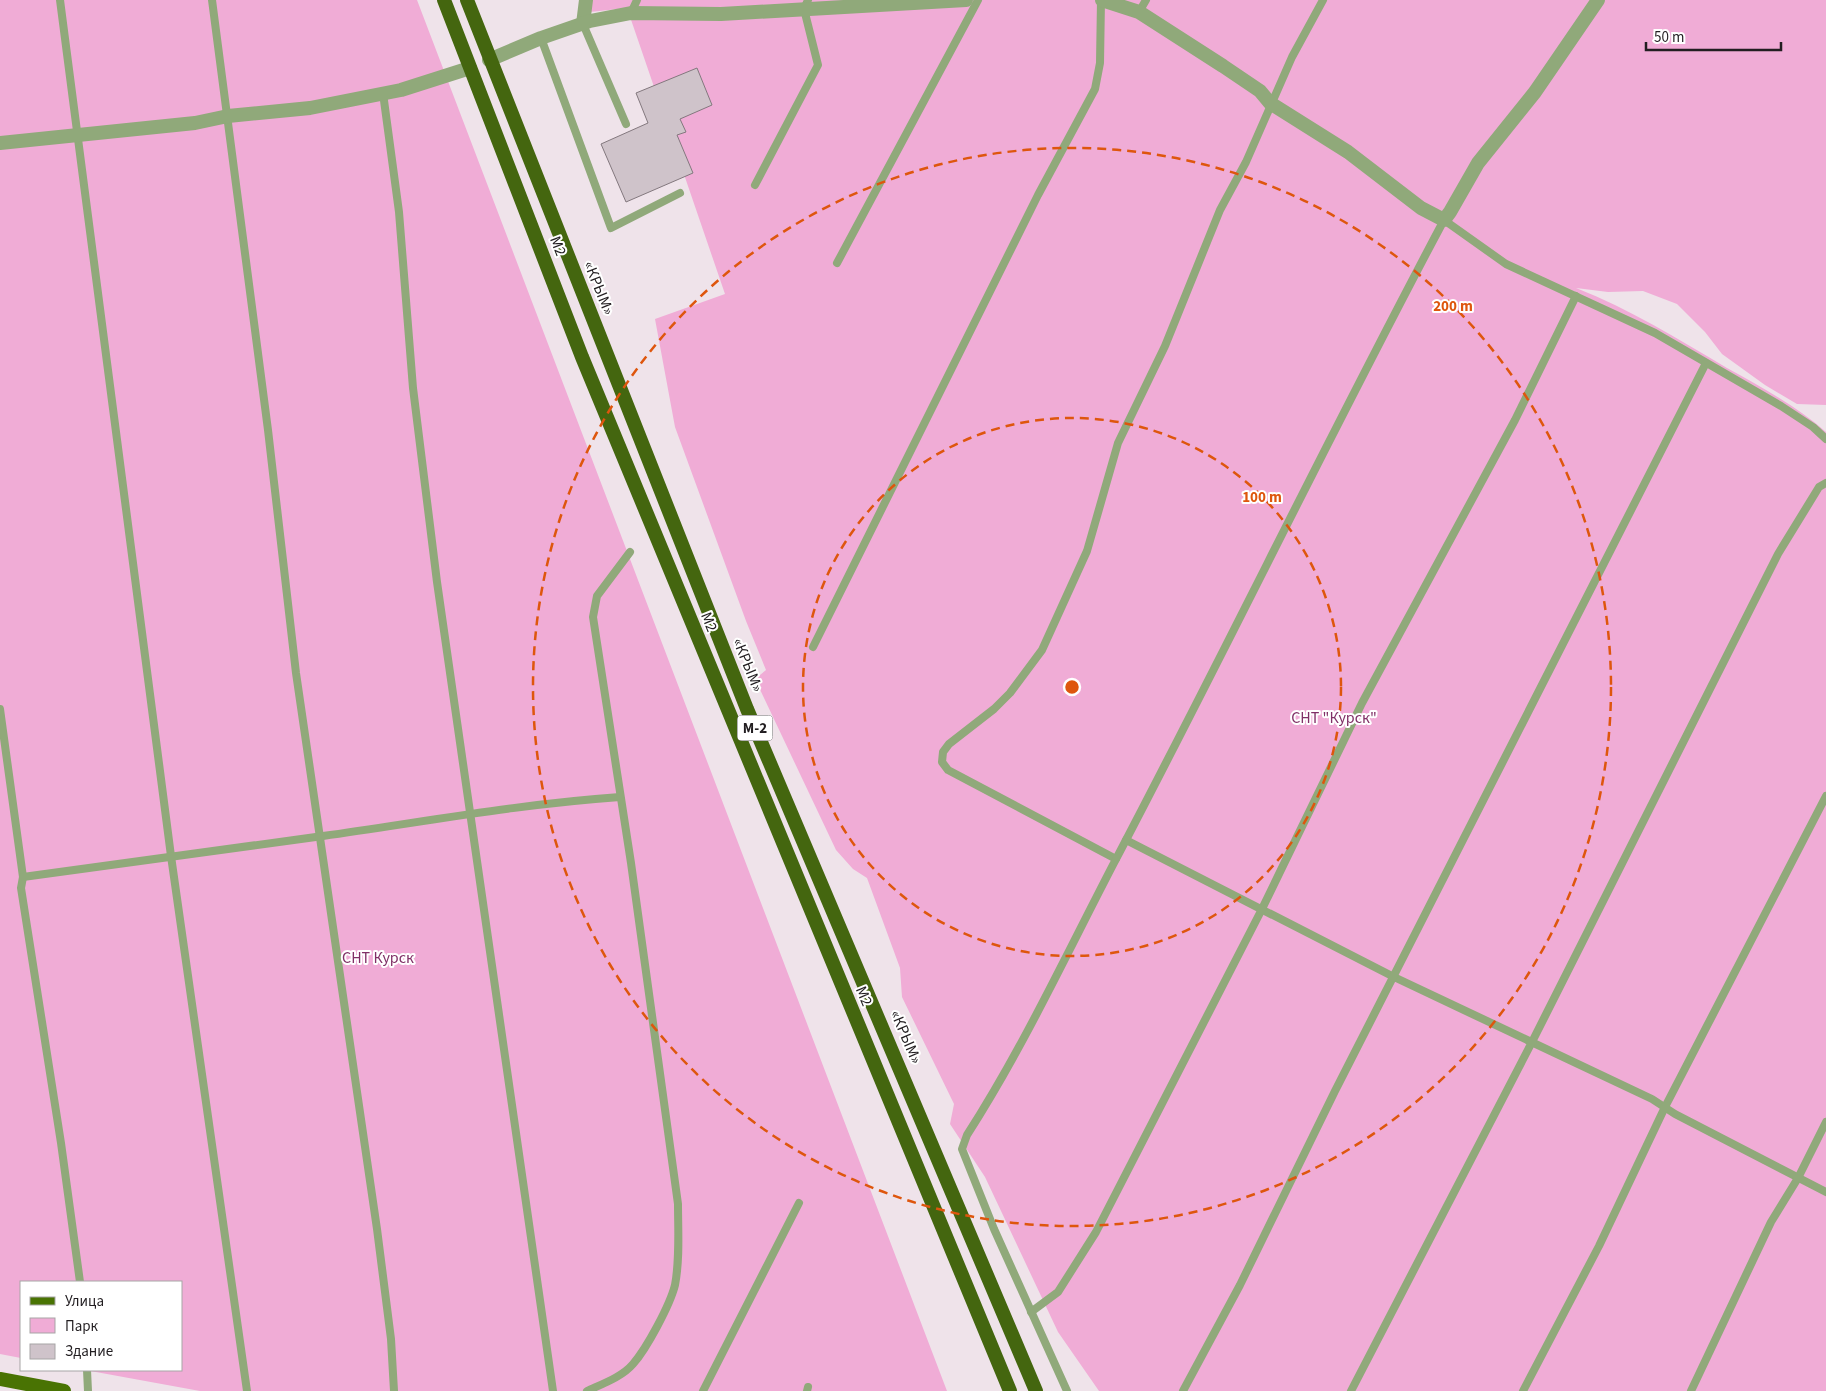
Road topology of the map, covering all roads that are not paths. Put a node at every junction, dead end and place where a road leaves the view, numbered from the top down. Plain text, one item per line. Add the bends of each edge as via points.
1 (60, 0) edge
2 (212, 0) edge
3 (444, 0) edge
4 (466, 0) edge
5 (586, 0) edge
6 (966, 0) edge
7 (978, 0) edge
8 (1102, 0) edge
9 (1146, 0) edge
10 (1323, 0) edge
11 (1598, 0) edge
12 (806, 4) edge
13 (634, 6) edge
14 (1139, 12) junction
15 (583, 24) junction
16 (541, 38) junction
17 (489, 60) junction
18 (470, 68) junction
19 (383, 93) junction
20 (1270, 103) junction
21 (228, 116) junction
22 (626, 124) dead end
23 (78, 135) junction
24 (0, 143) edge
25 (754, 185) dead end
26 (680, 193) dead end
27 (1444, 220) junction
28 (837, 262) dead end
29 (1576, 296) junction
30 (1706, 363) junction
31 (1826, 439) edge
32 (1826, 483) edge
33 (630, 552) dead end
34 (813, 647) dead end
35 (0, 709) edge
36 (1826, 796) edge
37 (620, 797) junction
38 (470, 813) junction
39 (319, 836) junction
40 (1126, 840) junction
41 (171, 856) junction
42 (1116, 859) junction
43 (23, 877) junction
44 (1262, 909) junction
45 (1394, 977) junction
46 (1532, 1042) junction
47 (1665, 1107) junction
48 (1826, 1122) edge
49 (1798, 1178) junction
50 (1826, 1192) edge
51 (799, 1203) dead end
52 (80, 1281) edge
53 (1031, 1312) junction
54 (87, 1371) edge
55 (0, 1379) edge
56 (64, 1391) edge
57 (88, 1391) edge
58 (247, 1391) edge
59 (394, 1391) edge
60 (553, 1391) edge
61 (587, 1391) edge
62 (703, 1391) edge
63 (1010, 1391) edge
64 (1036, 1391) edge
65 (1067, 1391) edge
66 (1183, 1391) edge
67 (1351, 1391) edge
68 (1523, 1391) edge
69 (1691, 1391) edge

1 - 23 lane
2 - 21 lane
3 - 18 highway, М2
4 - 17 highway, «КРЫМ» / М-2
5 - 15 street
6 - 12 street
7 - 28 lane
8 - 14 street
8 - 34 lane via 1100,63 1095,89 1038,195
9 - 14 lane
10 - 20 lane
11 - 27 street via 1535,92 1478,163
12 - 13 street via 721,14
12 - 25 lane via 818,65
13 - 15 street
14 - 20 street via 1245,81
15 - 16 street
15 - 22 lane
16 - 17 street
16 - 26 lane via 612,228
17 - 64 highway, «КРЫМ» / М-2 via 749,715
18 - 19 street
18 - 63 highway, М2 via 582,357
19 - 21 street via 310,108
19 - 38 lane via 399,212 415,407
20 - 27 street via 1348,152 1421,208
20 - 42 lane via 1246,162 1220,210 1155,367 1118,442 1087,551 1042,650 1010,693 943,752 942,762 948,770
21 - 23 street via 195,123
21 - 39 lane
23 - 24 street
23 - 41 lane
27 - 29 lane via 1506,264
27 - 40 lane via 1359,379
29 - 30 lane via 1656,332
29 - 44 lane via 1515,420 1362,703
30 - 31 lane via 1780,406
30 - 45 lane
32 - 46 lane via 1819,487 1778,554
33 - 37 lane via 596,596 593,617
35 - 43 lane
36 - 47 lane
37 - 38 lane
37 - 61 lane via 678,1204 678,1248 674,1286 656,1328 633,1364 608,1382
38 - 39 lane
38 - 60 lane
39 - 41 lane
39 - 59 lane via 377,1229
40 - 42 lane
40 - 44 lane
41 - 43 lane
41 - 58 lane
42 - 53 lane via 1021,1040 966,1135 962,1148
43 - 52 lane via 21,888
44 - 45 lane
44 - 53 lane via 1096,1232 1058,1292
45 - 46 lane
45 - 66 lane via 1240,1285
46 - 47 lane
46 - 67 lane
47 - 49 lane
47 - 68 lane via 1599,1246
48 - 49 lane
49 - 50 lane
49 - 69 lane via 1771,1222
51 - 62 lane
53 - 65 lane
54 - 57 lane
55 - 56 main road

